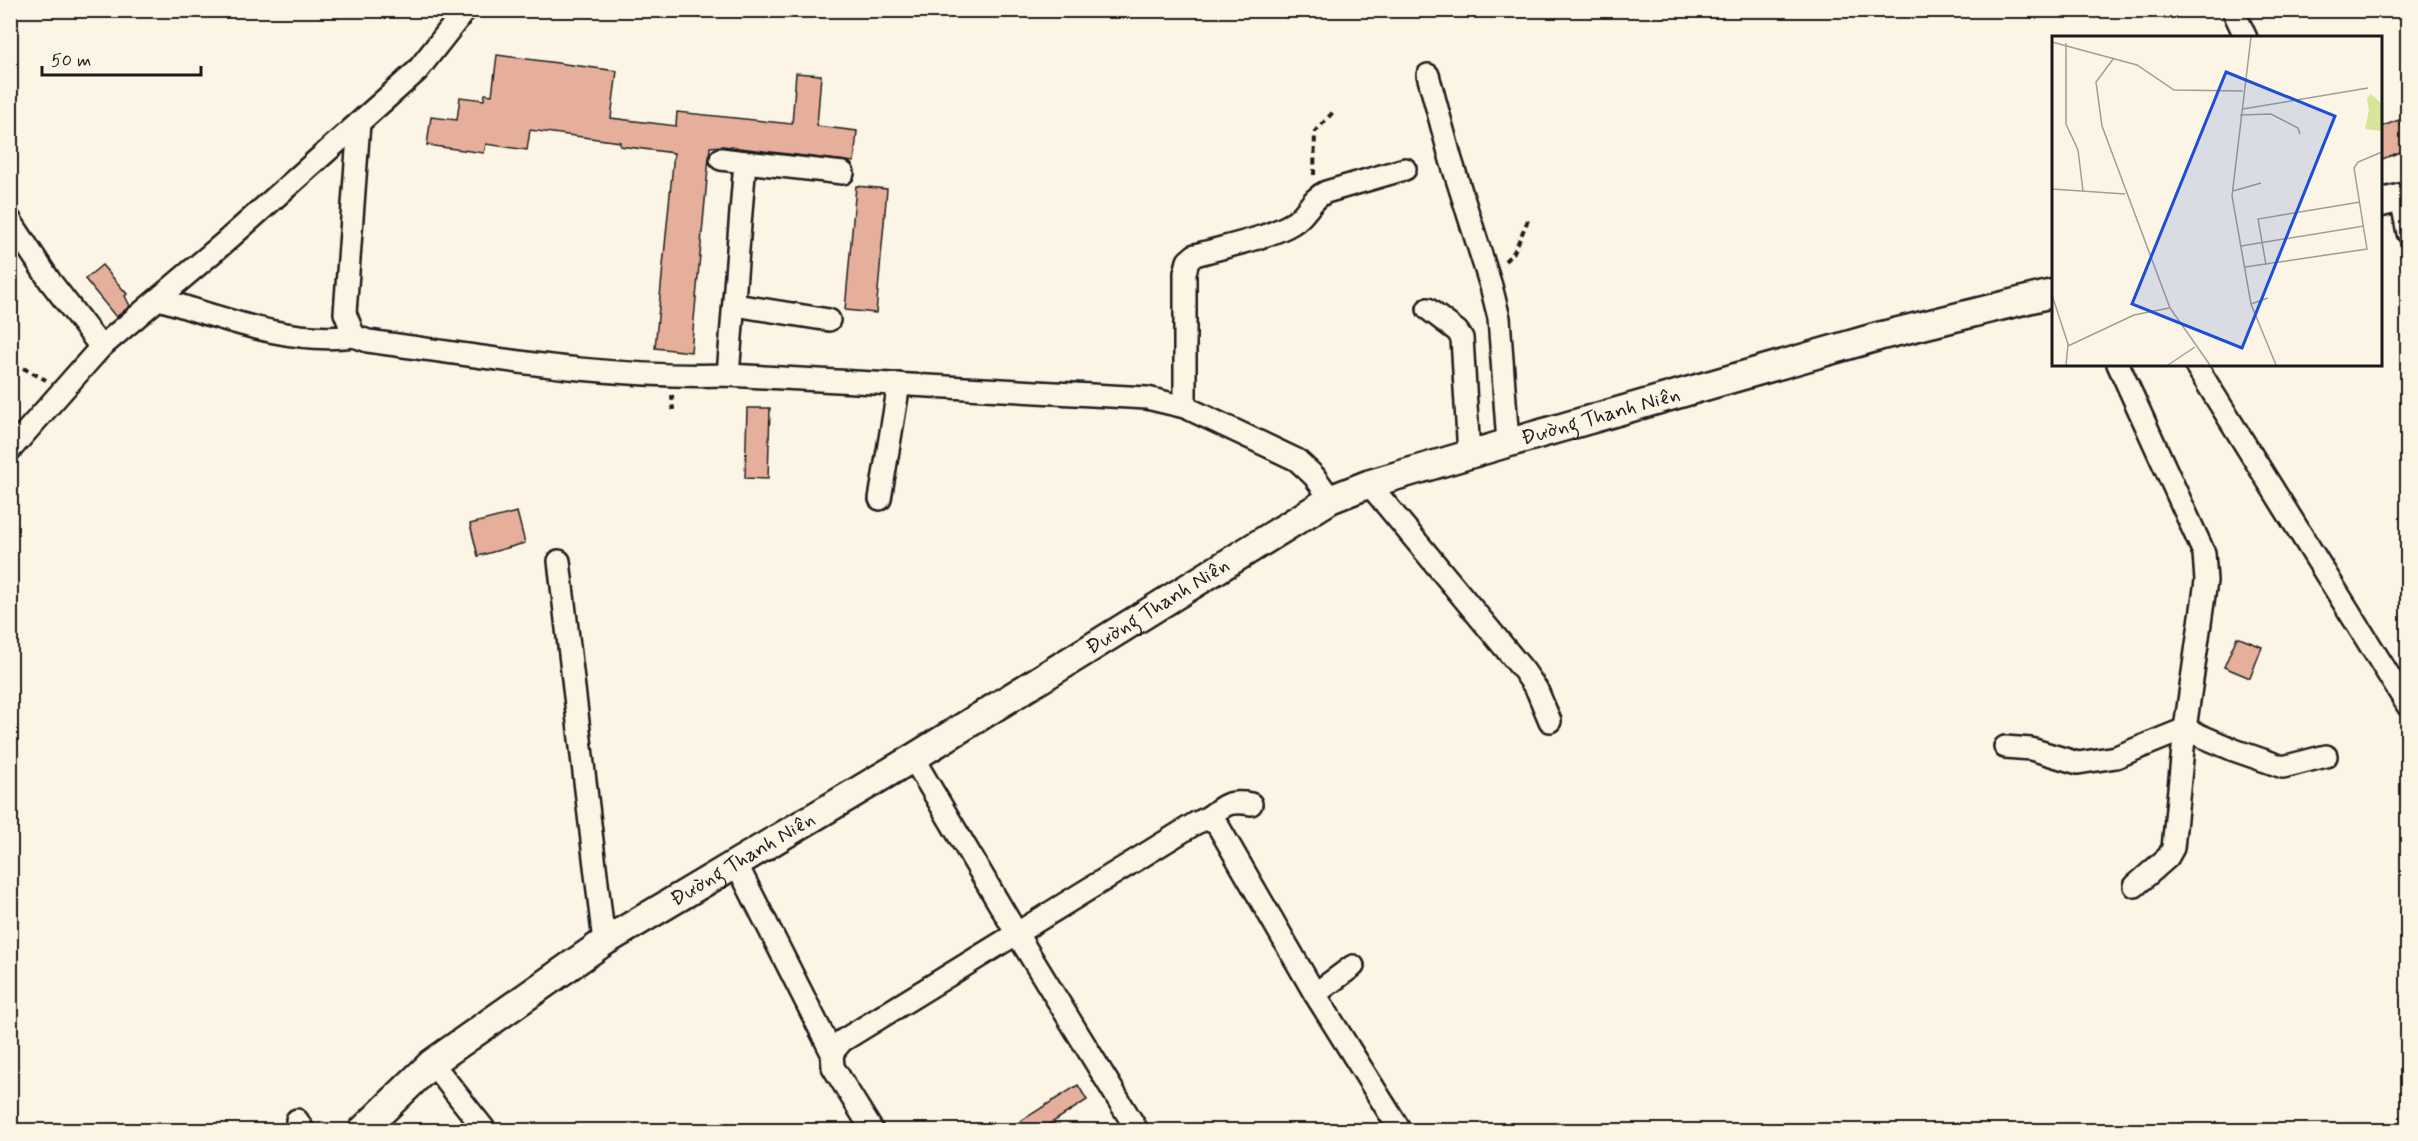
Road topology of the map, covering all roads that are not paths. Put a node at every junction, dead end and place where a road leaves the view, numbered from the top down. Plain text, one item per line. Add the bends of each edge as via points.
1 (465, 10) edge
2 (2233, 10) edge
3 (2245, 36) edge
4 (1428, 75) dead end
5 (359, 123) junction
6 (722, 159) dead end
7 (745, 162) junction
8 (1405, 169) dead end
9 (843, 173) dead end
10 (2396, 199) edge
11 (10, 220) edge
12 (2408, 233) edge
13 (2052, 293) edge
14 (159, 299) junction
15 (735, 305) junction
16 (1428, 309) dead end
17 (829, 320) dead end
18 (354, 336) junction
19 (101, 347) junction
20 (2119, 366) edge
21 (2196, 366) edge
22 (728, 375) junction
23 (899, 384) junction
24 (1185, 407) junction
25 (1508, 443) junction
26 (10, 450) edge
27 (1469, 455) junction
28 (1369, 484) junction
29 (880, 499) dead end
30 (1331, 499) junction
31 (559, 561) dead end
32 (2408, 706) edge
33 (1550, 721) dead end
34 (2185, 729) junction
35 (2005, 747) dead end
36 (2326, 756) dead end
37 (913, 758) junction
38 (1251, 804) dead end
39 (1207, 819) junction
40 (736, 863) junction
41 (2135, 886) dead end
42 (1017, 934) junction
43 (604, 942) junction
44 (1353, 966) dead end
45 (1315, 994) junction
46 (832, 1053) junction
47 (432, 1063) junction
48 (363, 1131) edge
49 (485, 1131) edge
50 (872, 1131) edge
51 (1137, 1131) edge
52 (1400, 1131) edge

1 - 5 street via 417,71
2 - 3 street
4 - 25 street via 1499,318
5 - 14 street
5 - 18 street via 345,313
6 - 7 street
7 - 9 street
7 - 15 street
8 - 24 street via 1315,197 1295,223 1195,255 1188,261
10 - 12 street
11 - 19 street via 50,281
13 - 25 main road, Đường Thanh Niên via 1880,336
14 - 18 street via 288,334 317,338
14 - 19 street
15 - 17 street
15 - 22 street
16 - 27 street via 1462,338
18 - 22 street via 601,372
19 - 26 street
20 - 34 street via 2204,553 2206,581
21 - 32 street
22 - 23 street
23 - 24 street via 1147,398
23 - 29 street
24 - 30 street via 1297,460
25 - 27 main road, Đường Thanh Niên
27 - 28 main road, Đường Thanh Niên
28 - 30 main road, Đường Thanh Niên
28 - 33 street via 1524,671
30 - 37 main road, Đường Thanh Niên
31 - 43 street
34 - 35 street via 2116,757 2078,764 2031,749
34 - 36 street via 2283,767
34 - 41 street via 2173,848
37 - 40 main road, Đường Thanh Niên
37 - 42 street
38 - 39 street via 1233,801
39 - 42 street
39 - 45 street via 1217,824
40 - 43 main road, Đường Thanh Niên
40 - 46 street
42 - 46 street via 842,1041
42 - 51 street
43 - 47 main road, Đường Thanh Niên
44 - 45 street
45 - 52 street
46 - 50 street via 833,1067
47 - 48 main road, Đường Thanh Niên
47 - 49 street

